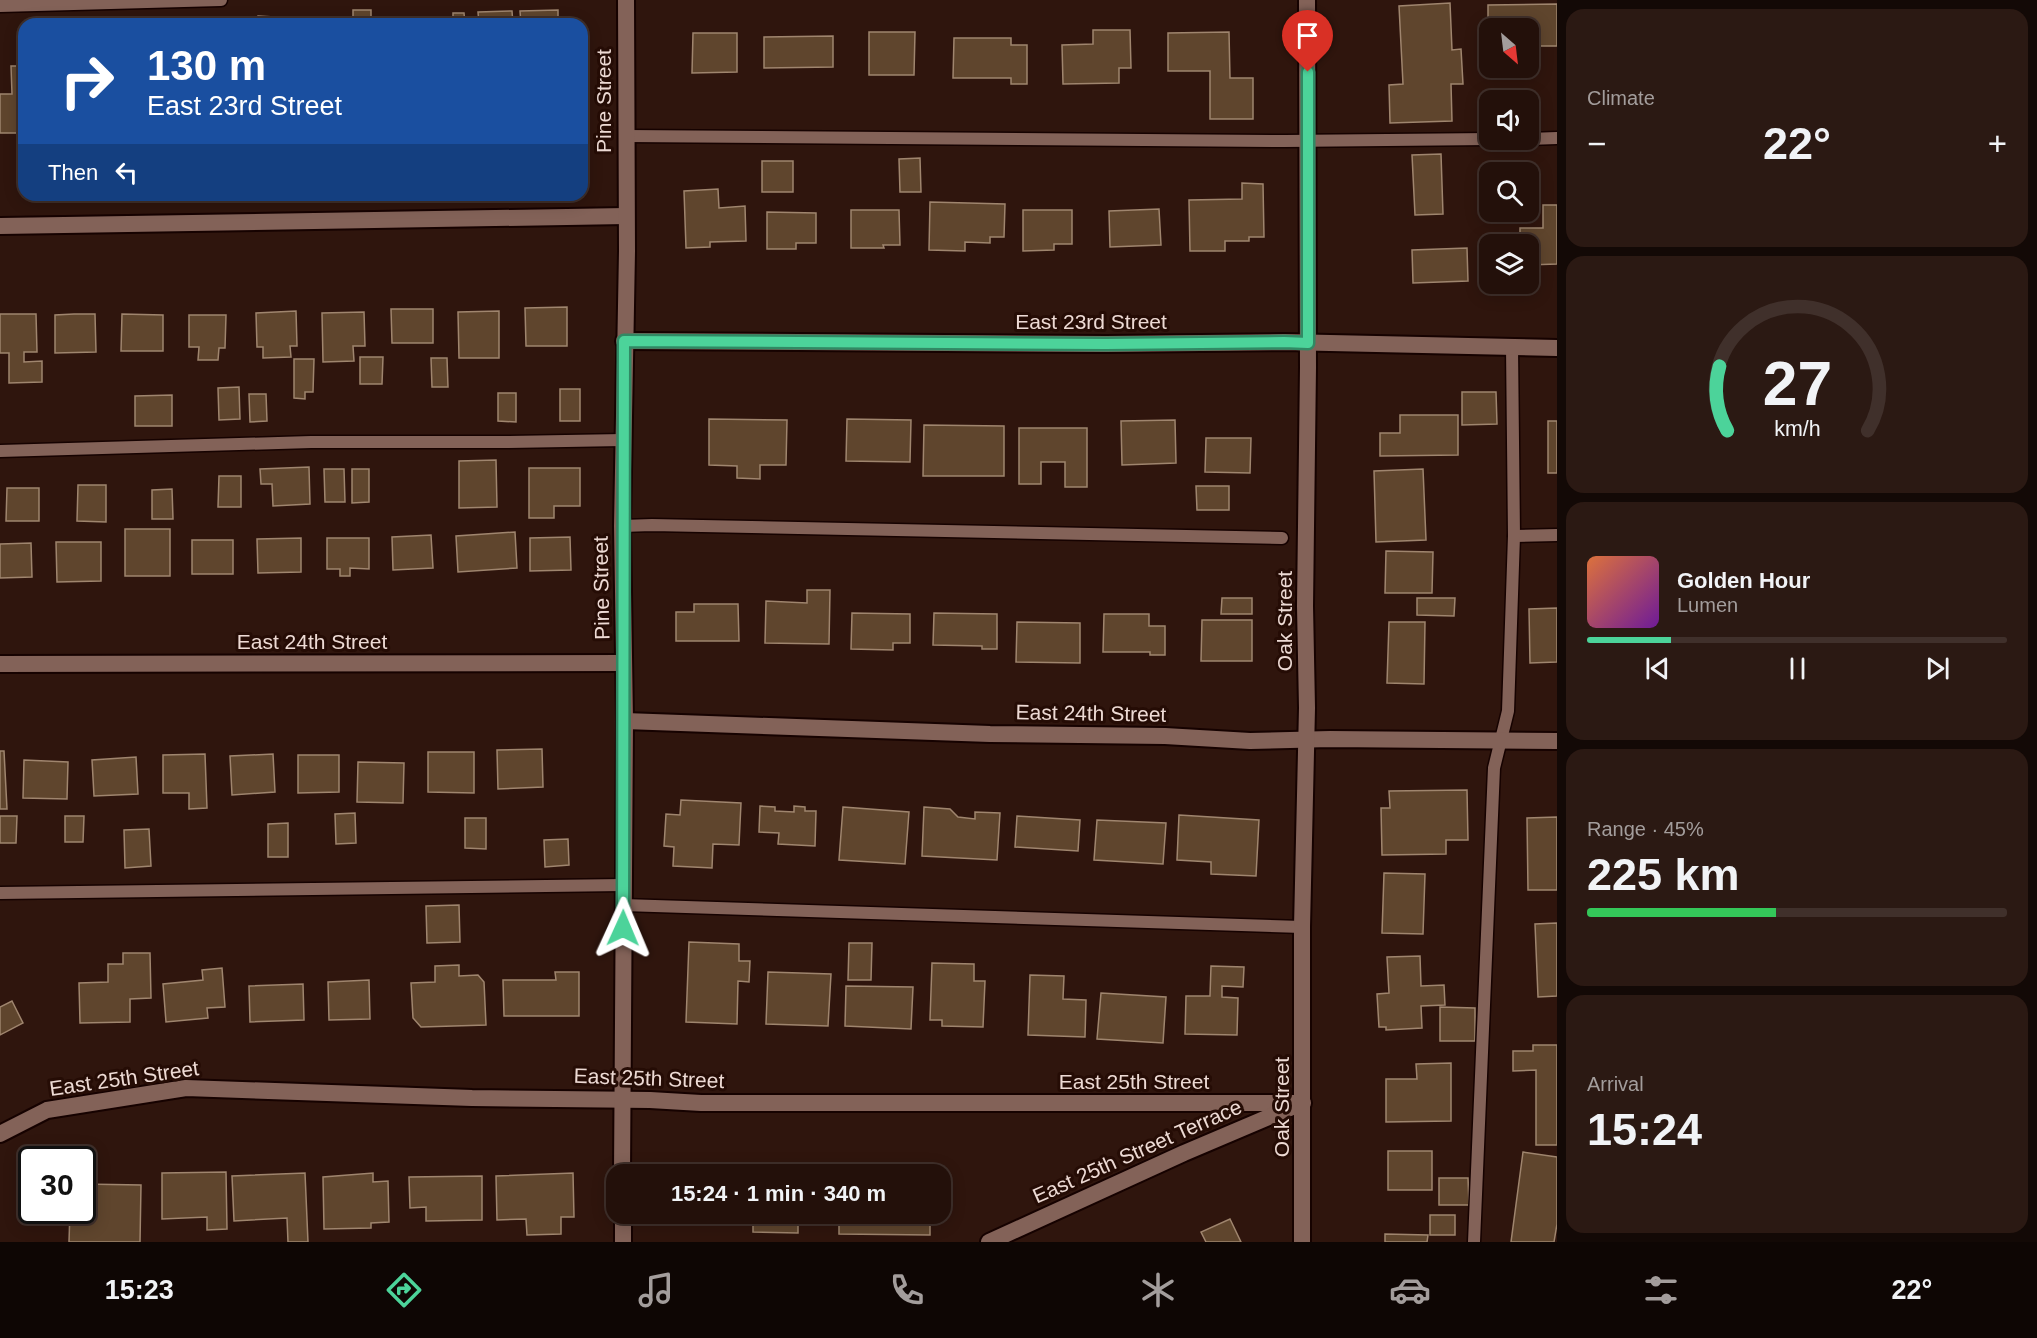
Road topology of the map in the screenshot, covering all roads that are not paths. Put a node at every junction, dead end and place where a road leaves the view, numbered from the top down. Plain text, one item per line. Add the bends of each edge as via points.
1 (221, 0) edge
2 (626, 0) edge
3 (1307, 0) edge
4 (0, 6) edge
5 (626, 136) junction
6 (1539, 138) edge
7 (1557, 138) edge
8 (1479, 139) edge
9 (1309, 141) junction
10 (626, 216) junction
11 (0, 226) edge
12 (624, 341) junction
13 (1308, 343) junction
14 (1512, 347) junction
15 (1557, 348) edge
16 (623, 440) junction
17 (0, 451) edge
18 (622, 526) junction
19 (1514, 536) junction
20 (1557, 536) edge
21 (1282, 538) dead end
22 (624, 663) junction
23 (0, 664) edge
24 (625, 721) junction
25 (1502, 740) junction
26 (1306, 741) junction
27 (1557, 741) edge
28 (623, 885) junction
29 (0, 894) edge
30 (623, 905) junction
31 (1302, 927) junction
32 (622, 1099) junction
33 (1303, 1103) junction
34 (0, 1134) edge
35 (622, 1164) edge
36 (623, 1224) edge
37 (623, 1242) edge
38 (989, 1242) edge
39 (1302, 1242) edge
40 (1474, 1242) edge

1 - 4 lane
2 - 5 street, Pine Street
3 - 9 street, Oak Street
5 - 9 lane
5 - 10 street, Pine Street
6 - 7 lane
8 - 9 lane
9 - 13 street, Oak Street
10 - 11 street
10 - 12 street, Pine Street
12 - 13 street, East 23rd Street
12 - 16 street, Pine Street
13 - 14 street, East 23rd Street
13 - 26 street, Oak Street
14 - 15 street, East 23rd Street
14 - 19 lane
16 - 17 lane via 311,441
16 - 18 street, Pine Street
18 - 21 lane
18 - 22 street, Pine Street
19 - 20 lane
19 - 25 lane via 1508,711
22 - 23 street, East 24th Street
22 - 24 street, Pine Street
24 - 26 street, East 24th Street
24 - 28 street, Pine Street
25 - 26 street, East 24th Street
25 - 27 street, East 24th Street
25 - 40 lane via 1494,768
26 - 31 street, Oak Street
28 - 29 lane
28 - 30 street, Pine Street
30 - 31 lane
30 - 32 street, Pine Street
31 - 33 street, Oak Street
32 - 33 street, East 25th Street via 701,1103
32 - 34 street, East 25th Street via 186,1088 47,1110
32 - 35 street, Pine Street
33 - 38 street, East 25th Street Terrace
33 - 39 street, Oak Street
36 - 37 street

